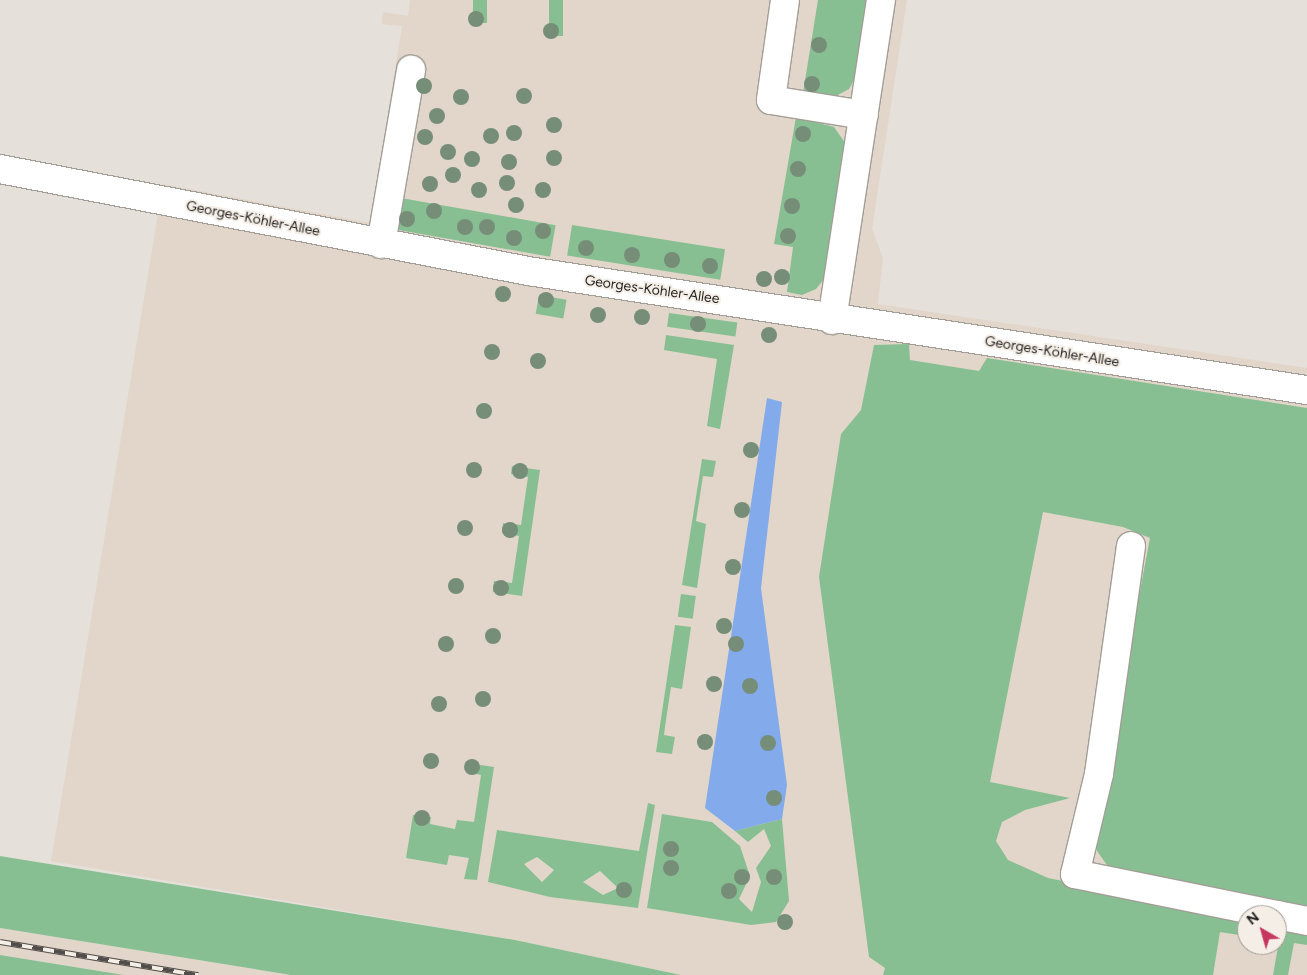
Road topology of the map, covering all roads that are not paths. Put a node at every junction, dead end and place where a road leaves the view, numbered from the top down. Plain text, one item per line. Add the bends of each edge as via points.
1 (786, 0) edge
2 (881, 0) edge
3 (411, 70) dead end
4 (864, 115) junction
5 (0, 169) edge
6 (381, 244) junction
7 (832, 320) junction
8 (1307, 390) edge
9 (1131, 546) dead end
10 (1237, 908) edge
11 (1287, 917) edge
12 (1307, 921) edge

1 - 4 street via 771,100
2 - 4 street
3 - 6 street
4 - 7 street
5 - 6 street, Georges-Köhler-Allee
6 - 7 street, Georges-Köhler-Allee
7 - 8 street, Georges-Köhler-Allee
9 - 10 street via 1099,774 1075,874
11 - 12 street

